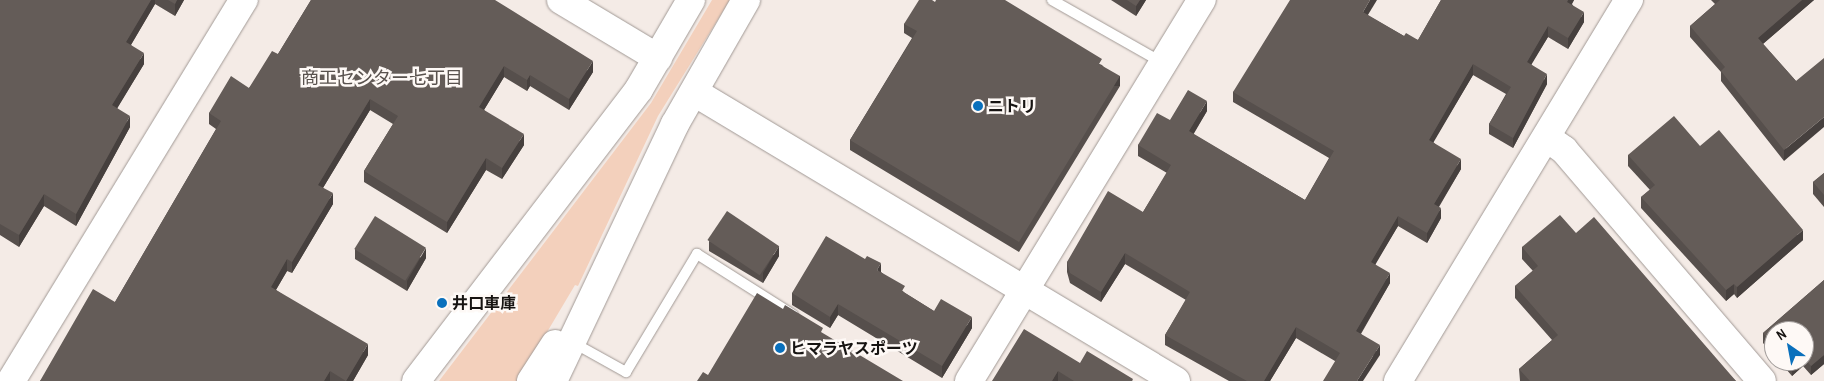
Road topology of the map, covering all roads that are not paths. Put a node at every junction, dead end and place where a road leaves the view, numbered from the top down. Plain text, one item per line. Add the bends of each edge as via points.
1 (244, 0) edge
2 (561, 0) edge
3 (691, 0) edge
4 (746, 0) edge
5 (1052, 0) edge
6 (1202, 0) edge
7 (1629, 0) edge
8 (658, 58) junction
9 (1163, 64) junction
10 (694, 92) junction
11 (1547, 138) junction
12 (613, 254) junction
13 (1024, 291) junction
14 (802, 320) edge
15 (572, 342) junction
16 (11, 381) edge
17 (416, 381) edge
18 (532, 381) edge
19 (554, 381) edge
20 (969, 381) edge
21 (1176, 381) edge
22 (1398, 381) edge
23 (1762, 381) edge

1 - 16 street
2 - 8 street
3 - 8 street
4 - 10 street
5 - 9 lane
6 - 9 street
7 - 11 street
8 - 17 street via 639,89
9 - 13 street
10 - 12 street via 675,124
10 - 13 street
11 - 22 street
11 - 23 street via 1564,150
12 - 15 street
12 - 18 street
13 - 20 street
13 - 21 street
14 - 15 lane via 697,254 626,372
15 - 19 street

